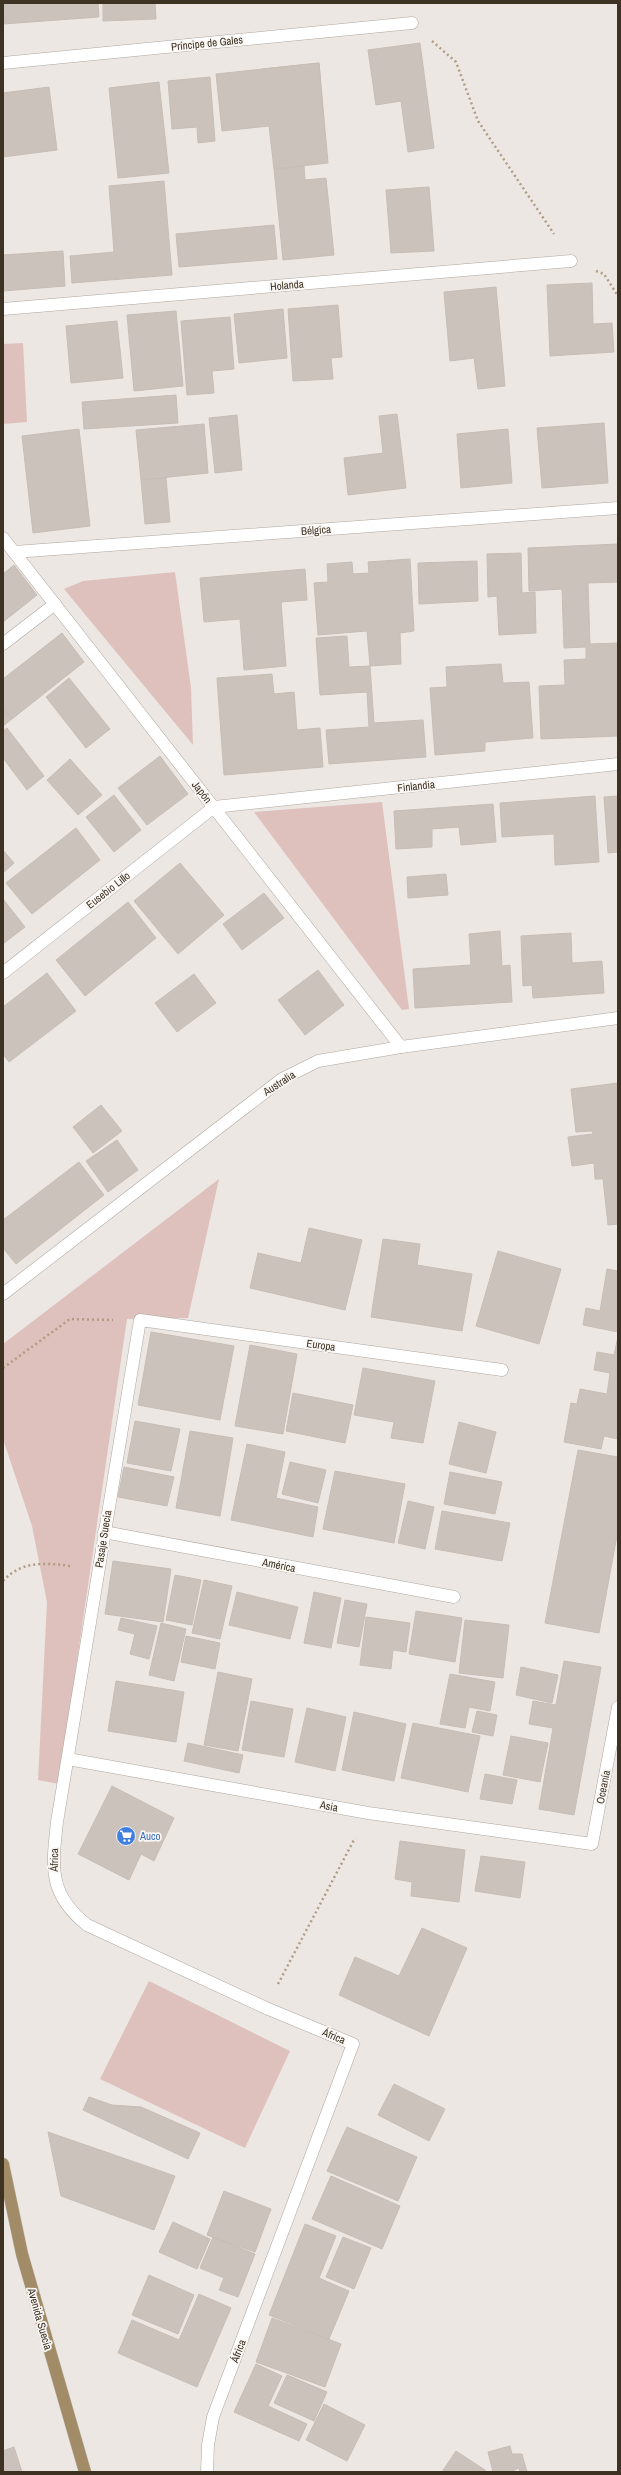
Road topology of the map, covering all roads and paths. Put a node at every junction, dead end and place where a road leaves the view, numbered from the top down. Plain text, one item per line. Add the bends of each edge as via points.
1 (412, 23) joint
2 (3, 63) edge
3 (571, 261) junction
4 (618, 296) edge
5 (3, 309) edge
6 (618, 508) edge
7 (3, 538) edge
8 (14, 552) junction
9 (55, 604) junction
10 (3, 644) edge
11 (618, 764) edge
12 (214, 807) junction
13 (3, 973) edge
14 (618, 1018) edge
15 (401, 1047) junction
16 (3, 1294) edge
17 (140, 1320) junction
18 (3, 1368) edge
19 (502, 1370) dead end
20 (104, 1532) junction
21 (99, 1568) junction
22 (3, 1581) edge
23 (454, 1598) dead end
24 (618, 1707) edge
25 (68, 1759) junction
26 (368, 1813) junction
27 (592, 1844) joint
28 (266, 2008) junction
29 (3, 2164) edge
30 (85, 2472) edge
31 (207, 2472) edge

1 - 2 street, Príncipe de Gales
1 - 3 path via 456,62 478,121
3 - 4 path via 604,274
3 - 5 street, Holanda
6 - 8 street, Bélgica
7 - 8 street, Japón
8 - 9 street, Japón
9 - 10 street
9 - 12 street, Japón
11 - 12 street, Finlandia
12 - 13 street, Eusebio Lillo
12 - 15 street, Japón
14 - 15 street, Australia
15 - 16 street, Australia via 318,1061 282,1079
17 - 18 path via 70,1319
17 - 19 street, Europa
17 - 20 street, Pasaje Suecia
20 - 21 street, Pasaje Suecia
20 - 23 street, América
21 - 22 path via 38,1562 25,1566
21 - 25 street, Pasaje Suecia
24 - 27 street, Oceanía
25 - 26 street, Asia
25 - 28 street, África via 53,1857 54,1877 60,1895 71,1912 87,1925
26 - 27 street, Asia
26 - 28 path
28 - 31 street, África via 353,2044 213,2417
29 - 30 main road, Avenida Suecia via 22,2254

